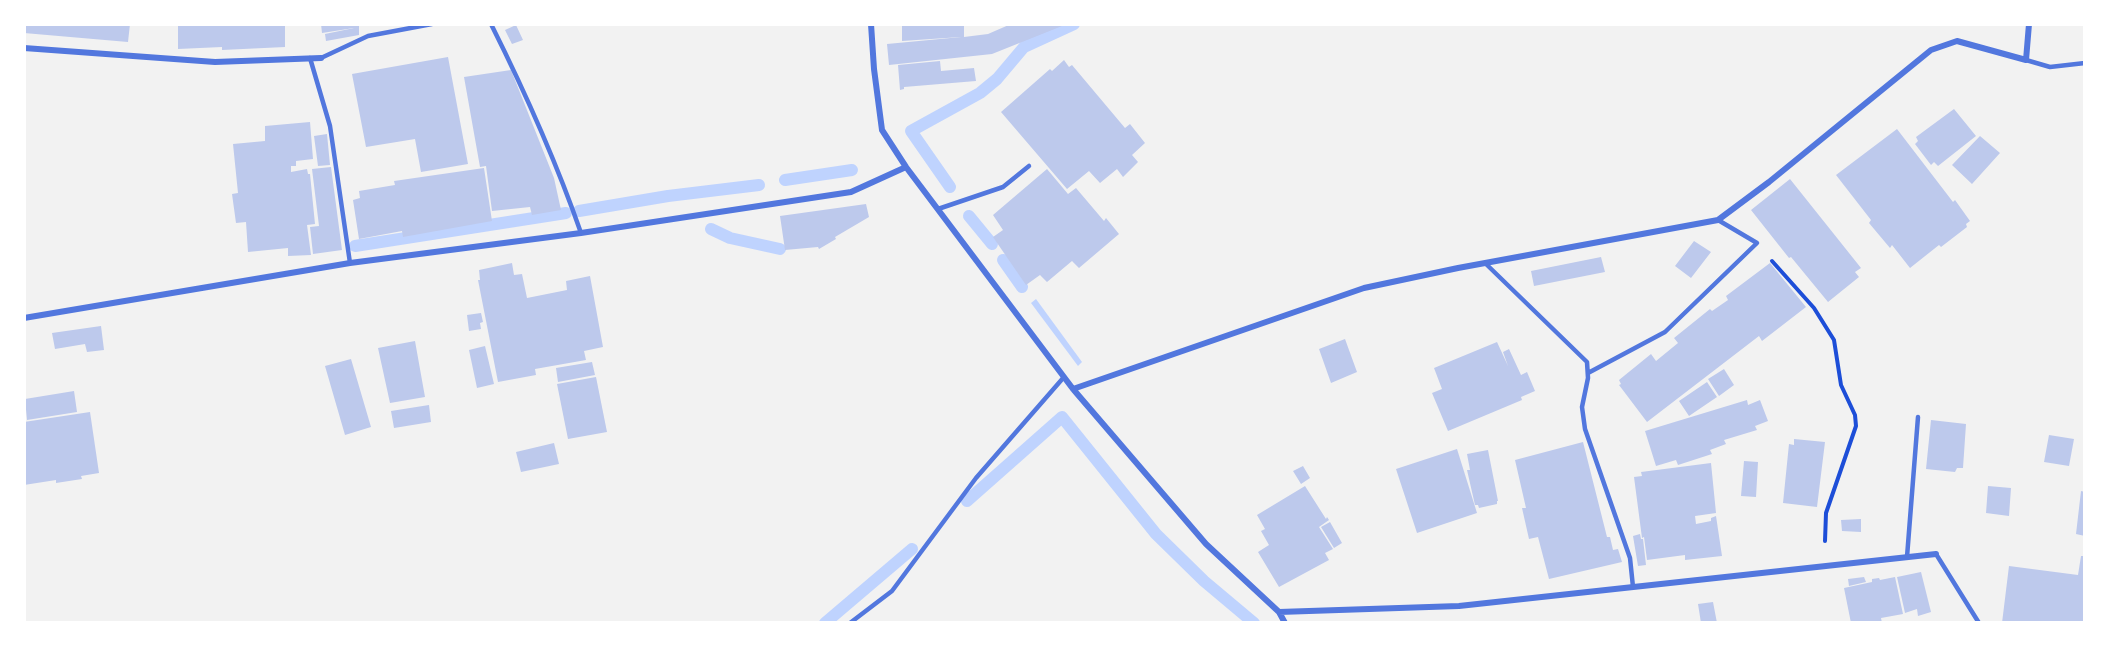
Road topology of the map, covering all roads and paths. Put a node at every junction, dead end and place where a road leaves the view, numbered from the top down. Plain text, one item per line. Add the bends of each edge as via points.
1 (432, 24) edge
2 (491, 24) edge
3 (871, 24) edge
4 (2029, 24) edge
5 (24, 48) edge
6 (310, 58) junction
7 (321, 58) joint
8 (2025, 60) junction
9 (2085, 63) edge
10 (1029, 166) dead end
11 (906, 167) junction
12 (938, 209) junction
13 (1718, 220) junction
14 (581, 232) junction
15 (1757, 243) junction
16 (350, 263) junction
17 (1485, 263) junction
18 (24, 318) edge
19 (1588, 373) junction
20 (1064, 377) junction
21 (1073, 389) junction
22 (1918, 417) dead end
23 (1936, 554) joint
24 (1907, 557) junction
25 (1824, 566) junction
26 (1633, 587) junction
27 (1279, 612) junction
28 (850, 623) edge
29 (1285, 623) edge
30 (1979, 623) edge

1 - 7 lane via 368,36
2 - 14 lane via 529,102
3 - 11 street via 882,130
4 - 8 street
5 - 6 street via 215,62
6 - 7 street
6 - 16 lane via 330,126
8 - 9 lane via 2050,67
8 - 13 street via 1957,41 1931,50
10 - 12 lane via 1003,187
11 - 12 street
11 - 14 street via 851,192
12 - 20 street
13 - 15 lane
13 - 17 street
14 - 16 street
15 - 19 lane via 1665,332
15 - 25 path via 1814,308 1834,340 1841,385 1855,415 1856,426 1826,513
16 - 18 street
17 - 19 lane via 1587,362
17 - 21 street via 1364,288
19 - 26 lane via 1582,407 1585,429 1630,558
20 - 21 street
20 - 28 lane via 976,478 892,591
21 - 27 street via 1206,544
22 - 24 lane
23 - 24 street
23 - 30 lane
24 - 25 street
25 - 26 street
26 - 27 street via 1459,606
27 - 29 street

